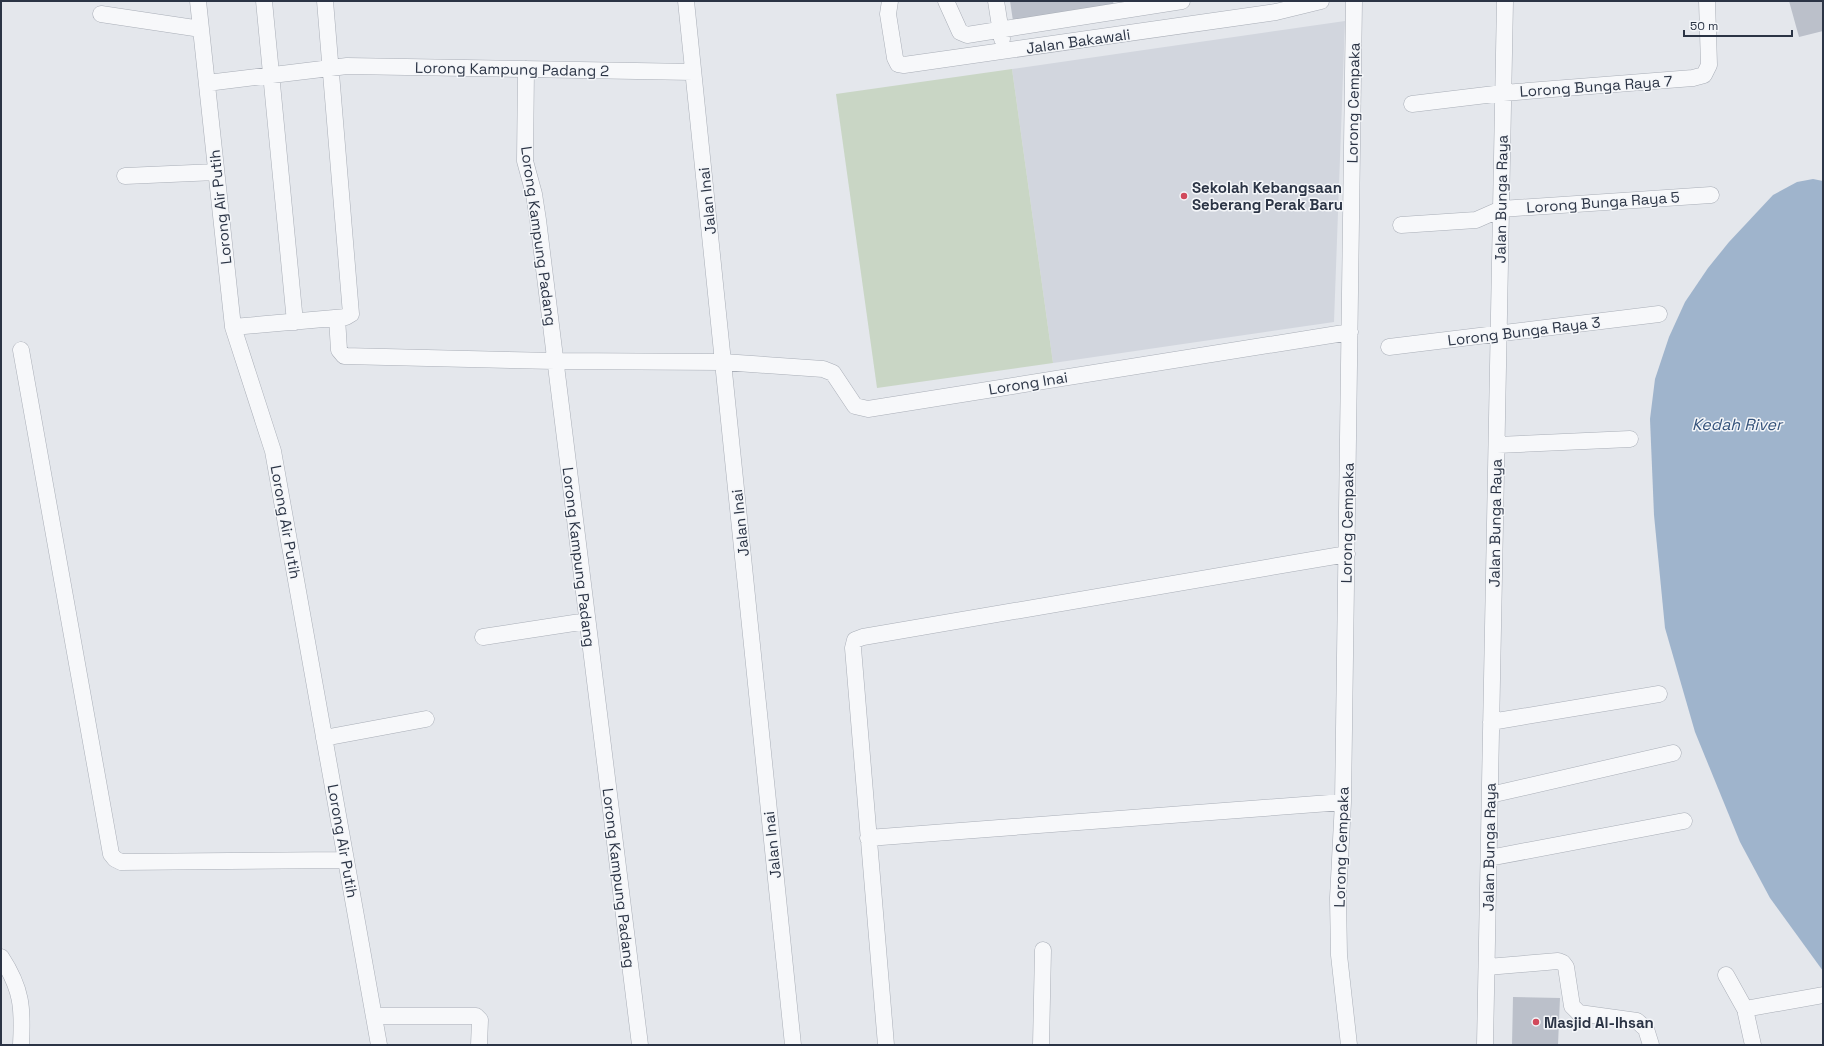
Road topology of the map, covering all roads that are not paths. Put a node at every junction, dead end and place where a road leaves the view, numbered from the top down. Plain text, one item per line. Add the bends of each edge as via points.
1 (198, 1) edge
2 (264, 1) edge
3 (325, 1) edge
4 (686, 1) edge
5 (890, 1) edge
6 (946, 1) edge
7 (996, 1) edge
8 (1182, 1) edge
9 (1321, 1) edge
10 (1354, 1) edge
11 (1505, 1) edge
12 (1707, 1) edge
13 (1134, 5) edge
14 (1275, 7) edge
15 (101, 14) dead end
16 (201, 29) junction
17 (1000, 30) junction
18 (1139, 32) junction
19 (1004, 51) junction
20 (330, 68) junction
21 (526, 69) junction
22 (693, 72) junction
23 (271, 75) junction
24 (206, 83) junction
25 (1504, 93) junction
26 (1412, 104) dead end
27 (216, 172) junction
28 (124, 176) dead end
29 (1711, 195) dead end
30 (1501, 209) junction
31 (1401, 225) dead end
32 (1659, 314) dead end
33 (337, 318) junction
34 (295, 322) junction
35 (233, 327) junction
36 (1350, 332) junction
37 (1499, 334) junction
38 (1389, 347) dead end
39 (21, 350) dead end
40 (555, 362) junction
41 (723, 362) junction
42 (1630, 440) dead end
43 (1497, 445) junction
44 (1347, 554) junction
45 (588, 621) junction
46 (482, 637) dead end
47 (1659, 694) dead end
48 (426, 719) dead end
49 (1492, 722) junction
50 (324, 738) junction
51 (1673, 753) dead end
52 (1490, 795) junction
53 (1343, 802) junction
54 (1684, 820) dead end
55 (868, 838) junction
56 (1489, 858) junction
57 (346, 860) junction
58 (1043, 950) dead end
59 (1, 957) edge
60 (1487, 967) junction
61 (1726, 975) dead end
62 (1823, 995) edge
63 (1745, 1010) junction
64 (374, 1016) junction
65 (21, 1045) edge
66 (379, 1045) edge
67 (479, 1045) edge
68 (640, 1045) edge
69 (793, 1045) edge
70 (886, 1045) edge
71 (1041, 1045) edge
72 (1349, 1045) edge
73 (1485, 1045) edge
74 (1651, 1045) edge
75 (1753, 1045) edge

1 - 16 street, Lorong Air Putih
2 - 23 street
3 - 20 street
4 - 22 street, Jalan Inai
5 - 19 street, Jalan Bakawali via 888,14 895,58 900,65
6 - 17 street via 962,35
7 - 17 street
8 - 13 street
9 - 14 street, Jalan Bakawali
10 - 36 street, Lorong Cempaka
11 - 25 street, Jalan Bunga Raya
12 - 25 street, Lorong Bunga Raya 7 via 1709,65 1704,75 1685,79
13 - 17 street
13 - 18 street
14 - 18 street, Jalan Bakawali
15 - 16 street
16 - 24 street, Lorong Air Putih
17 - 19 street
18 - 19 street, Jalan Bakawali
20 - 21 street, Lorong Kampung Padang 2 via 347,66
20 - 23 street, Lorong Kampung Padang 2
20 - 33 street via 351,312 348,317
21 - 22 street, Lorong Kampung Padang 2
21 - 40 street, Lorong Kampung Padang via 525,161 536,204
22 - 41 street, Jalan Inai
23 - 24 street, Lorong Kampung Padang 2
23 - 34 street
24 - 27 street, Lorong Air Putih
25 - 26 street, Lorong Bunga Raya 7
25 - 30 street, Jalan Bunga Raya
27 - 28 street
27 - 35 street, Lorong Air Putih
29 - 30 street, Lorong Bunga Raya 5
30 - 31 street, Lorong Bunga Raya 5 via 1476,220
30 - 37 street, Jalan Bunga Raya
32 - 37 street, Lorong Bunga Raya 3
33 - 34 street
33 - 40 street, Lorong Inai via 339,350 344,356
34 - 35 street
35 - 50 street, Lorong Air Putih via 273,451
36 - 41 street, Lorong Inai via 868,409 855,406 837,377 828,370
36 - 44 street, Lorong Cempaka
37 - 38 street, Lorong Bunga Raya 3
37 - 43 street, Jalan Bunga Raya
39 - 57 street via 110,854 121,862
40 - 41 street, Lorong Inai
40 - 45 street, Lorong Kampung Padang
41 - 69 street, Jalan Inai
42 - 43 street
43 - 49 street, Jalan Bunga Raya
44 - 53 street, Lorong Cempaka
44 - 55 street via 855,640 852,648
45 - 46 street
45 - 68 street, Lorong Kampung Padang
47 - 49 street
48 - 50 street
49 - 52 street, Jalan Bunga Raya
50 - 57 street, Lorong Air Putih
51 - 52 street
52 - 56 street, Jalan Bunga Raya
53 - 55 street
53 - 72 street, Lorong Cempaka via 1338,898 1339,948
54 - 56 street
55 - 70 street
56 - 60 street, Jalan Bunga Raya
57 - 64 street, Lorong Air Putih
58 - 71 street
59 - 65 street via 14,978 19,993 22,1014
60 - 73 street, Jalan Bunga Raya
60 - 74 street via 1558,961 1563,963 1566,967 1572,1006 1578,1013 1636,1021 1646,1028
61 - 63 street
62 - 63 street
63 - 75 street
64 - 66 street, Lorong Air Putih
64 - 67 street via 476,1016 480,1020

